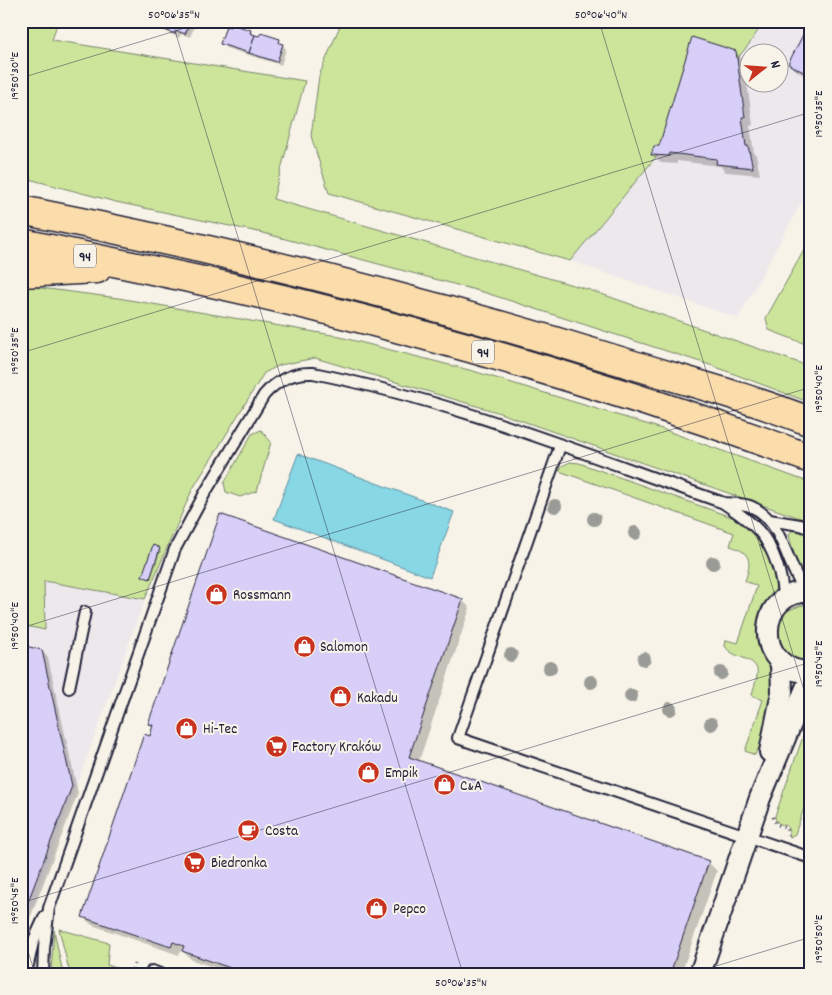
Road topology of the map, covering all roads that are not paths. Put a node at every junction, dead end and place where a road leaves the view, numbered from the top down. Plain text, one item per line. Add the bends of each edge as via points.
1 (21, 199) edge
2 (21, 210) edge
3 (65, 218) junction
4 (21, 243) edge
5 (149, 269) junction
6 (21, 274) edge
7 (811, 422) edge
8 (560, 446) junction
9 (811, 459) edge
10 (724, 503) junction
11 (769, 520) junction
12 (811, 529) edge
13 (808, 592) edge
14 (783, 600) junction
15 (85, 612) dead end
16 (781, 663) junction
17 (811, 674) edge
18 (69, 688) dead end
19 (760, 798) junction
20 (747, 836) junction
21 (811, 858) edge
22 (49, 908) junction
23 (26, 974) edge
24 (43, 974) edge
25 (151, 974) edge
26 (160, 974) edge
27 (700, 974) edge

1 - 3 highway
2 - 3 highway, 94
3 - 7 highway, 94 via 436,306
4 - 5 highway, 94
5 - 6 highway via 76,269
5 - 9 highway, 94 via 309,305 534,366 695,417
8 - 10 lane
8 - 20 lane via 458,738
8 - 22 lane via 429,402 320,374 304,372 275,384 252,414 175,549
10 - 11 lane via 751,506
10 - 14 lane via 760,532 773,554
11 - 12 lane
11 - 13 lane
13 - 14 street via 796,593
14 - 16 street via 774,609 767,631 768,643
15 - 18 lane
16 - 17 street
16 - 19 street via 782,692
17 - 19 street
19 - 20 street
20 - 21 lane
20 - 27 street
22 - 23 lane via 38,929
22 - 24 lane
25 - 26 lane via 152,971

